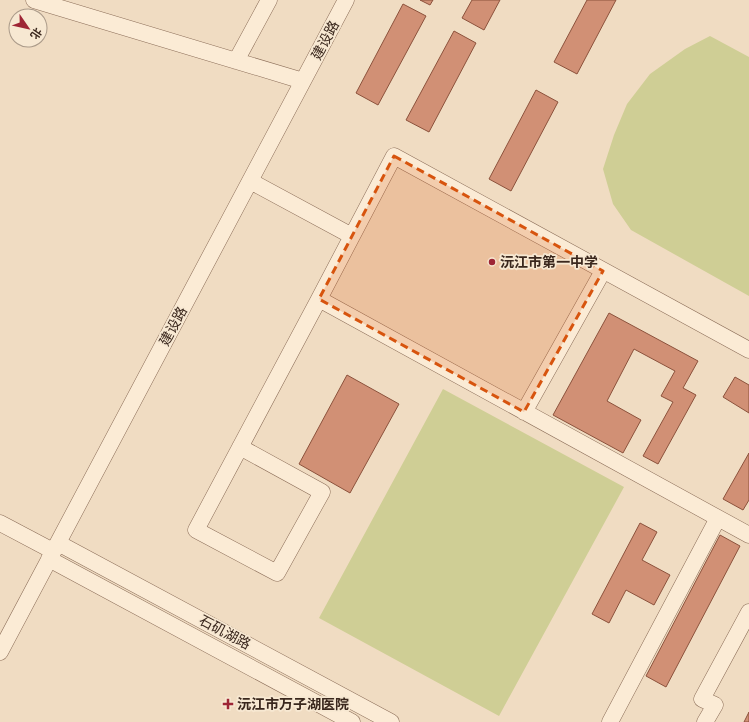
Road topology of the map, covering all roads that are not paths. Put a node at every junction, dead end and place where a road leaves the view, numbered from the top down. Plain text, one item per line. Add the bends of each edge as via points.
1 (34, 0) edge
2 (269, 0) edge
3 (346, 0) edge
4 (236, 61) junction
5 (303, 81) junction
6 (250, 181) junction
7 (352, 236) junction
8 (603, 271) junction
9 (319, 299) junction
10 (749, 350) edge
11 (524, 412) junction
12 (240, 448) junction
13 (718, 518) junction
14 (0, 523) edge
15 (749, 535) edge
16 (53, 551) junction
17 (749, 612) edge
18 (0, 652) edge
19 (352, 722) edge
20 (391, 722) edge
21 (610, 722) edge
22 (705, 722) edge

1 - 4 street
2 - 4 street
3 - 5 street, 建设路
4 - 5 street
5 - 6 street, 建设路
6 - 7 street
6 - 16 street, 建设路
7 - 8 street via 394,156
7 - 9 street
8 - 10 street
8 - 11 street
9 - 11 street
9 - 12 street
11 - 13 street
12 - 12 street via 196,530 277,573 322,492
13 - 15 street
13 - 21 street
14 - 16 street, 石矶湖路
16 - 18 street, 建设路
16 - 19 street, 石矶湖路
16 - 20 street, 石矶湖路
17 - 22 street via 702,699 715,705

